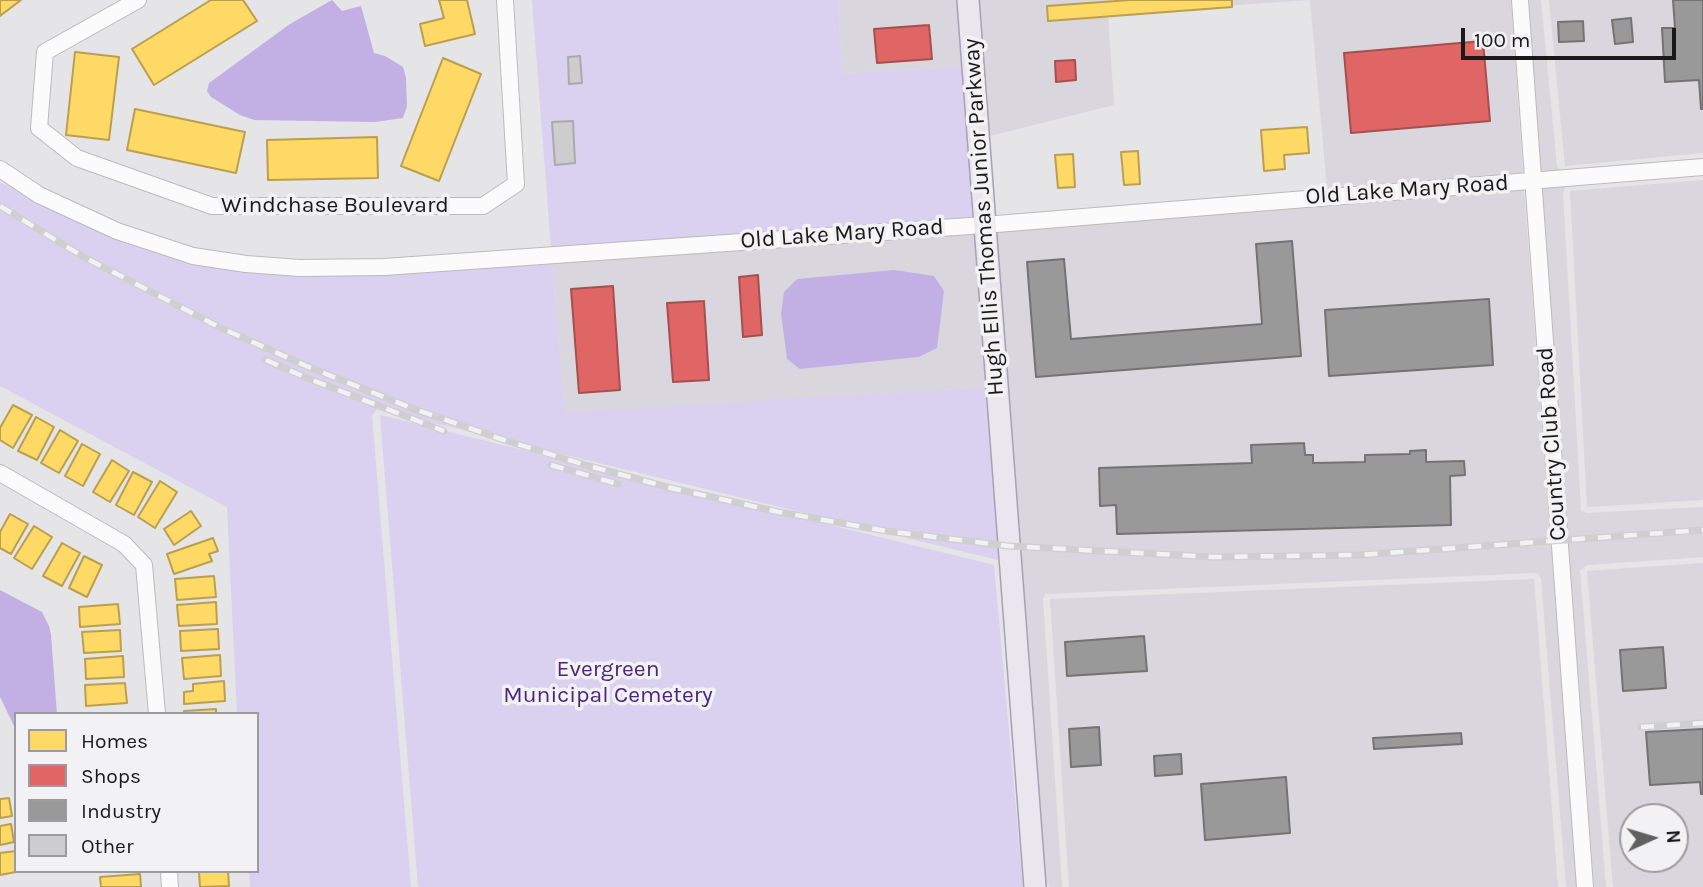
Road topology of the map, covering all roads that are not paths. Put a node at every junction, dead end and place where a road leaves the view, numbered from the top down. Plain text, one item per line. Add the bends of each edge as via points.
1 (138, 0) edge
2 (505, 0) edge
3 (968, 0) edge
4 (1520, 0) edge
5 (1703, 167) edge
6 (0, 169) edge
7 (1532, 181) junction
8 (984, 225) junction
9 (0, 473) edge
10 (157, 712) edge
11 (1035, 887) edge
12 (1585, 887) edge

1 - 2 street, Windchase Boulevard via 45,52 38,128 77,158 212,206 483,206 516,184
3 - 8 main road, Hugh Ellis Thomas Junior Parkway
4 - 7 street, Country Club Road
5 - 7 street, Old Lake Mary Road
6 - 8 street, Old Lake Mary Road via 39,195 117,232 193,256 300,268 384,267
7 - 8 street, Old Lake Mary Road
7 - 12 street, Country Club Road
8 - 11 main road, Hugh Ellis Thomas Junior Parkway
9 - 10 street via 124,544 144,565

